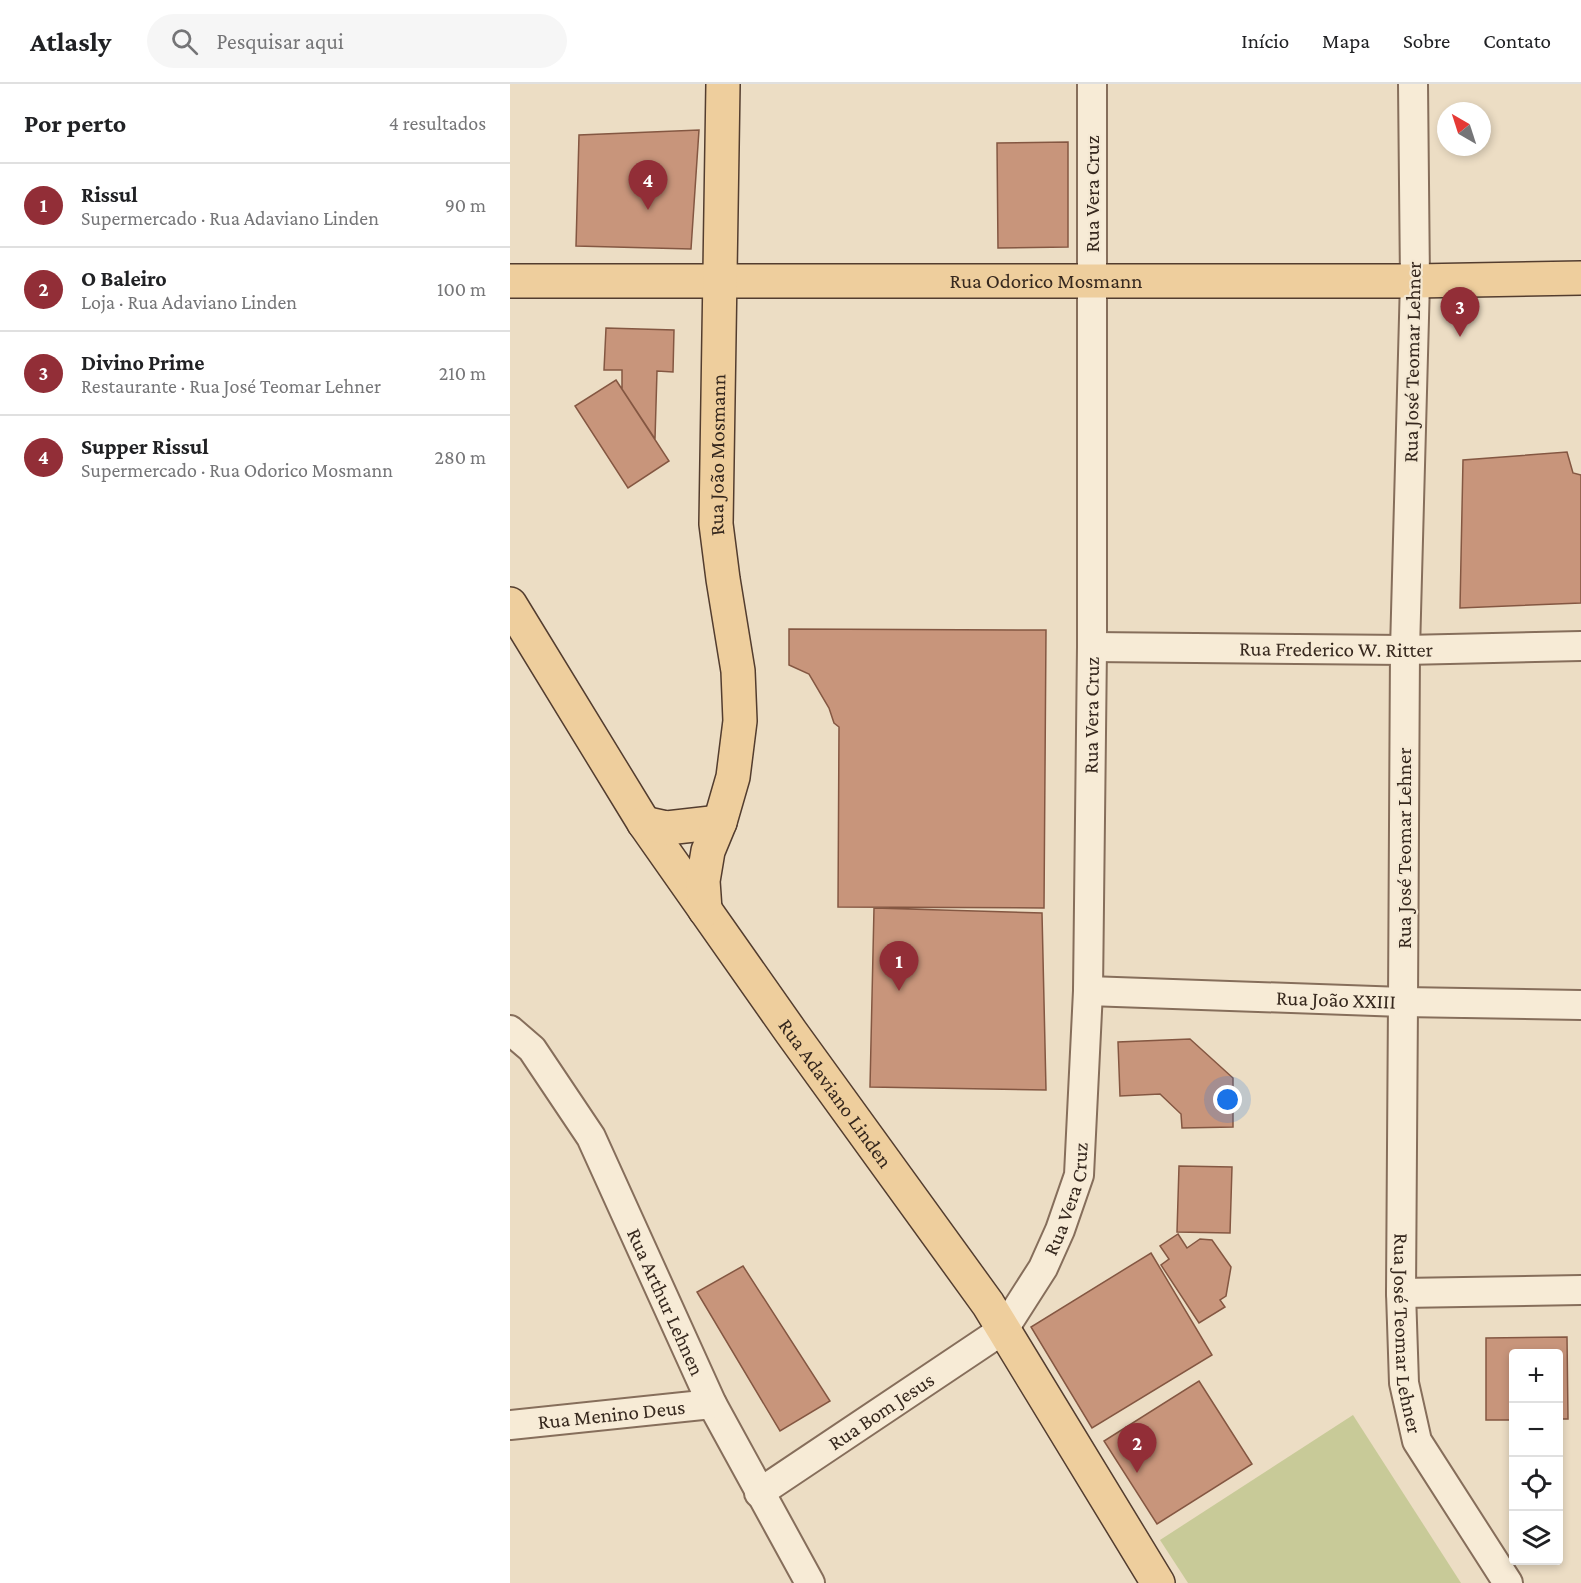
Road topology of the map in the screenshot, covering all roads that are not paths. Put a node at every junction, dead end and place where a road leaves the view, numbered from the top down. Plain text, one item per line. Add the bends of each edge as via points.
1 (723, 84) edge
2 (1092, 84) edge
3 (1413, 84) edge
4 (1581, 278) edge
5 (720, 280) junction
6 (510, 281) edge
7 (1092, 281) junction
8 (1415, 281) junction
9 (510, 604) edge
10 (1092, 646) junction
11 (1581, 646) edge
12 (1405, 650) junction
13 (720, 822) junction
14 (644, 823) junction
15 (705, 910) junction
16 (1088, 991) junction
17 (1403, 1002) junction
18 (1581, 1005) edge
19 (510, 1030) edge
20 (1581, 1290) edge
21 (1401, 1293) junction
22 (1004, 1329) junction
23 (712, 1404) junction
24 (510, 1425) edge
25 (759, 1493) junction
26 (810, 1583) edge
27 (1158, 1583) edge
28 (1508, 1583) edge

1 - 5 main road, Rua João Mosmann
2 - 7 street, Rua Vera Cruz
3 - 8 street, Rua José Teomar Lehner
4 - 8 main road, Rua Odorico Mosmann
5 - 6 main road, Rua Odorico Mosmann
5 - 7 main road, Rua Odorico Mosmann
5 - 13 main road, Rua João Mosmann via 716,524 738,671 740,720 733,777
7 - 8 main road, Rua Odorico Mosmann
7 - 10 street, Rua Vera Cruz
8 - 12 street, Rua José Teomar Lehner
9 - 14 main road, Rua Adaviano Linden
10 - 12 street, Rua Frederico W. Ritter
10 - 16 street, Rua Vera Cruz
11 - 12 street, Rua Frederico W. Ritter
12 - 17 street, Rua José Teomar Lehner
13 - 14 main road via 667,828
13 - 15 main road, Rua João Mosmann via 708,851 703,881
14 - 15 main road, Rua Adaviano Linden
15 - 22 main road, Rua Adaviano Linden
16 - 17 street, Rua João XXIII
16 - 22 street, Rua Vera Cruz via 1079,1175 1043,1268
17 - 18 street, Rua João XXIII
17 - 21 street, Rua José Teomar Lehner
19 - 23 street, Rua Arthur Lehnen via 532,1049 591,1137
20 - 21 street
21 - 28 street, Rua José Teomar Lehner via 1404,1383 1418,1441
22 - 25 street, Rua Bom Jesus
22 - 27 main road, Rua Adaviano Linden
23 - 24 street, Rua Menino Deus
23 - 25 street, Rua Arthur Lehnen
25 - 26 street, Rua Arthur Lehnen

